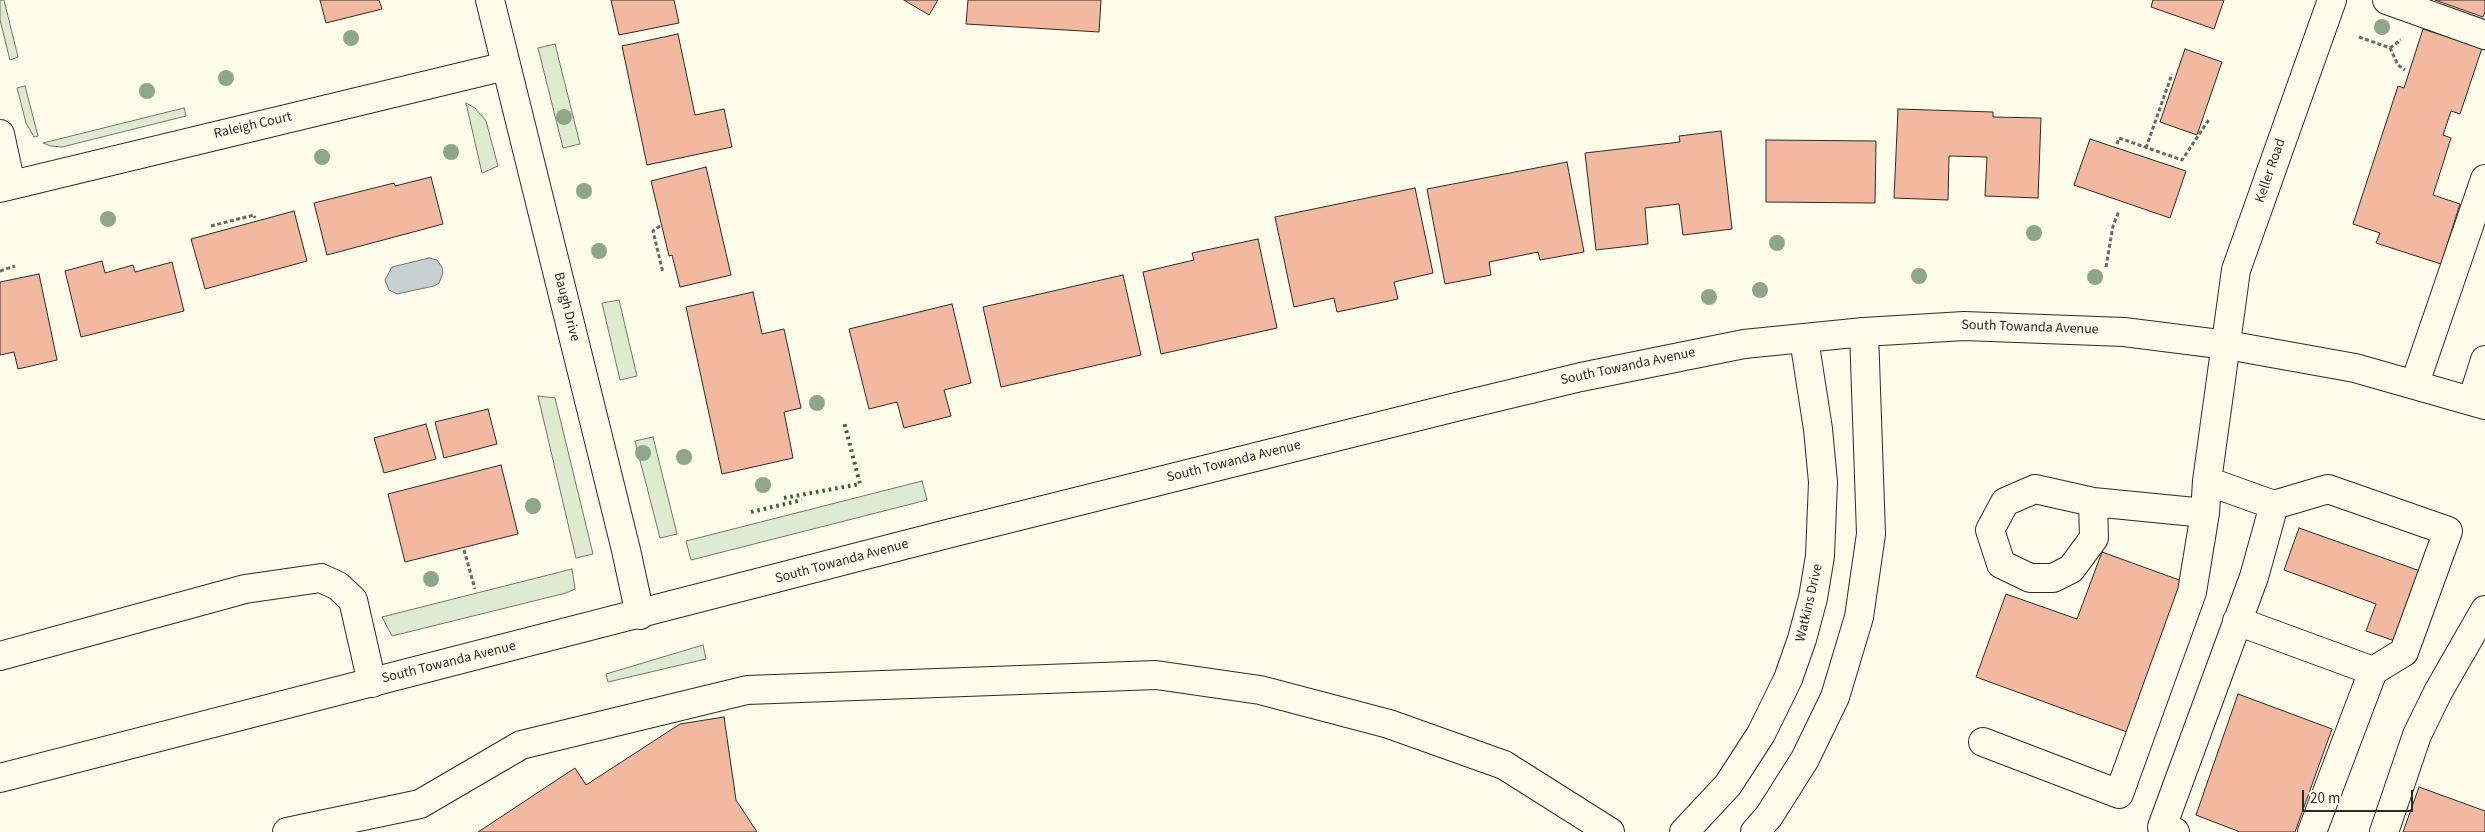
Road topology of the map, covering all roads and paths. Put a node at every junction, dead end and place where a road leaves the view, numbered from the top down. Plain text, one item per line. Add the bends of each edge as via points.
1 (490, 0) edge
2 (2332, 0) edge
3 (2387, 0) edge
4 (2485, 35) edge
5 (2359, 37) dead end
6 (506, 66) junction
7 (2405, 70) dead end
8 (2172, 74) dead end
9 (2210, 118) dead end
10 (0, 134) edge
11 (2117, 144) dead end
12 (2146, 148) junction
13 (2485, 179) edge
14 (6, 186) edge
15 (2120, 211) dead end
16 (255, 218) dead end
17 (211, 226) dead end
18 (660, 226) dead end
19 (15, 266) dead end
20 (2106, 267) dead end
21 (0, 271) edge
22 (663, 273) dead end
23 (1864, 332) junction
24 (1804, 339) junction
25 (2226, 346) junction
26 (2485, 360) edge
27 (2415, 383) junction
28 (2478, 403) edge
29 (2207, 481) junction
30 (2093, 502) dead end
31 (2274, 505) junction
32 (2205, 513) junction
33 (464, 550) dead end
34 (475, 589) dead end
35 (2485, 610) edge
36 (640, 615) junction
37 (2237, 621) junction
38 (0, 656) edge
39 (2373, 671) junction
40 (372, 683) junction
41 (1983, 742) dead end
42 (0, 778) edge
43 (287, 832) edge
44 (1610, 832) edge
45 (1684, 832) edge
46 (1755, 832) edge
47 (2175, 832) edge
48 (2312, 832) edge
49 (2384, 832) edge

1 - 6 street, Baugh Drive
2 - 25 street, Keller Road via 2236,270
3 - 4 street
5 - 7 path via 2390,48 2398,65
6 - 14 street, Raleigh Court
6 - 36 street, Baugh Drive
8 - 12 path
9 - 12 path via 2182,160
10 - 14 street
11 - 12 path via 2119,138
13 - 27 street
15 - 20 path via 2113,226
16 - 17 path via 254,215
18 - 22 path via 653,231
19 - 21 path
23 - 24 street, South Towanda Avenue
23 - 25 street, South Towanda Avenue via 1990,326 2124,332
23 - 46 street via 1871,534 1859,617 1835,697 1800,767
24 - 36 street, South Towanda Avenue via 1734,346 1571,379 970,528
24 - 45 street, Watkins Drive via 1823,482 1820,556 1813,598 1788,679 1761,734 1728,785
25 - 27 street, South Towanda Avenue via 2347,366
25 - 29 street, Keller Road
26 - 28 street
27 - 28 street, South Towanda Avenue
29 - 31 street
29 - 32 street, Keller Road
30 - 32 street
31 - 37 street via 2254,577
31 - 39 street via 2328,489 2448,531 2404,652
32 - 41 street, Keller Road via 2192,592 2119,794
33 - 34 path
35 - 49 street via 2416,735
36 - 40 street, South Towanda Avenue
37 - 39 street
37 - 47 street via 2162,827
38 - 40 street via 245,589 321,578 338,586 353,600
39 - 48 street
40 - 42 street, South Towanda Avenue
43 - 44 street via 420,804 521,745 747,690 1156,675 1260,690 1380,721 1504,765

